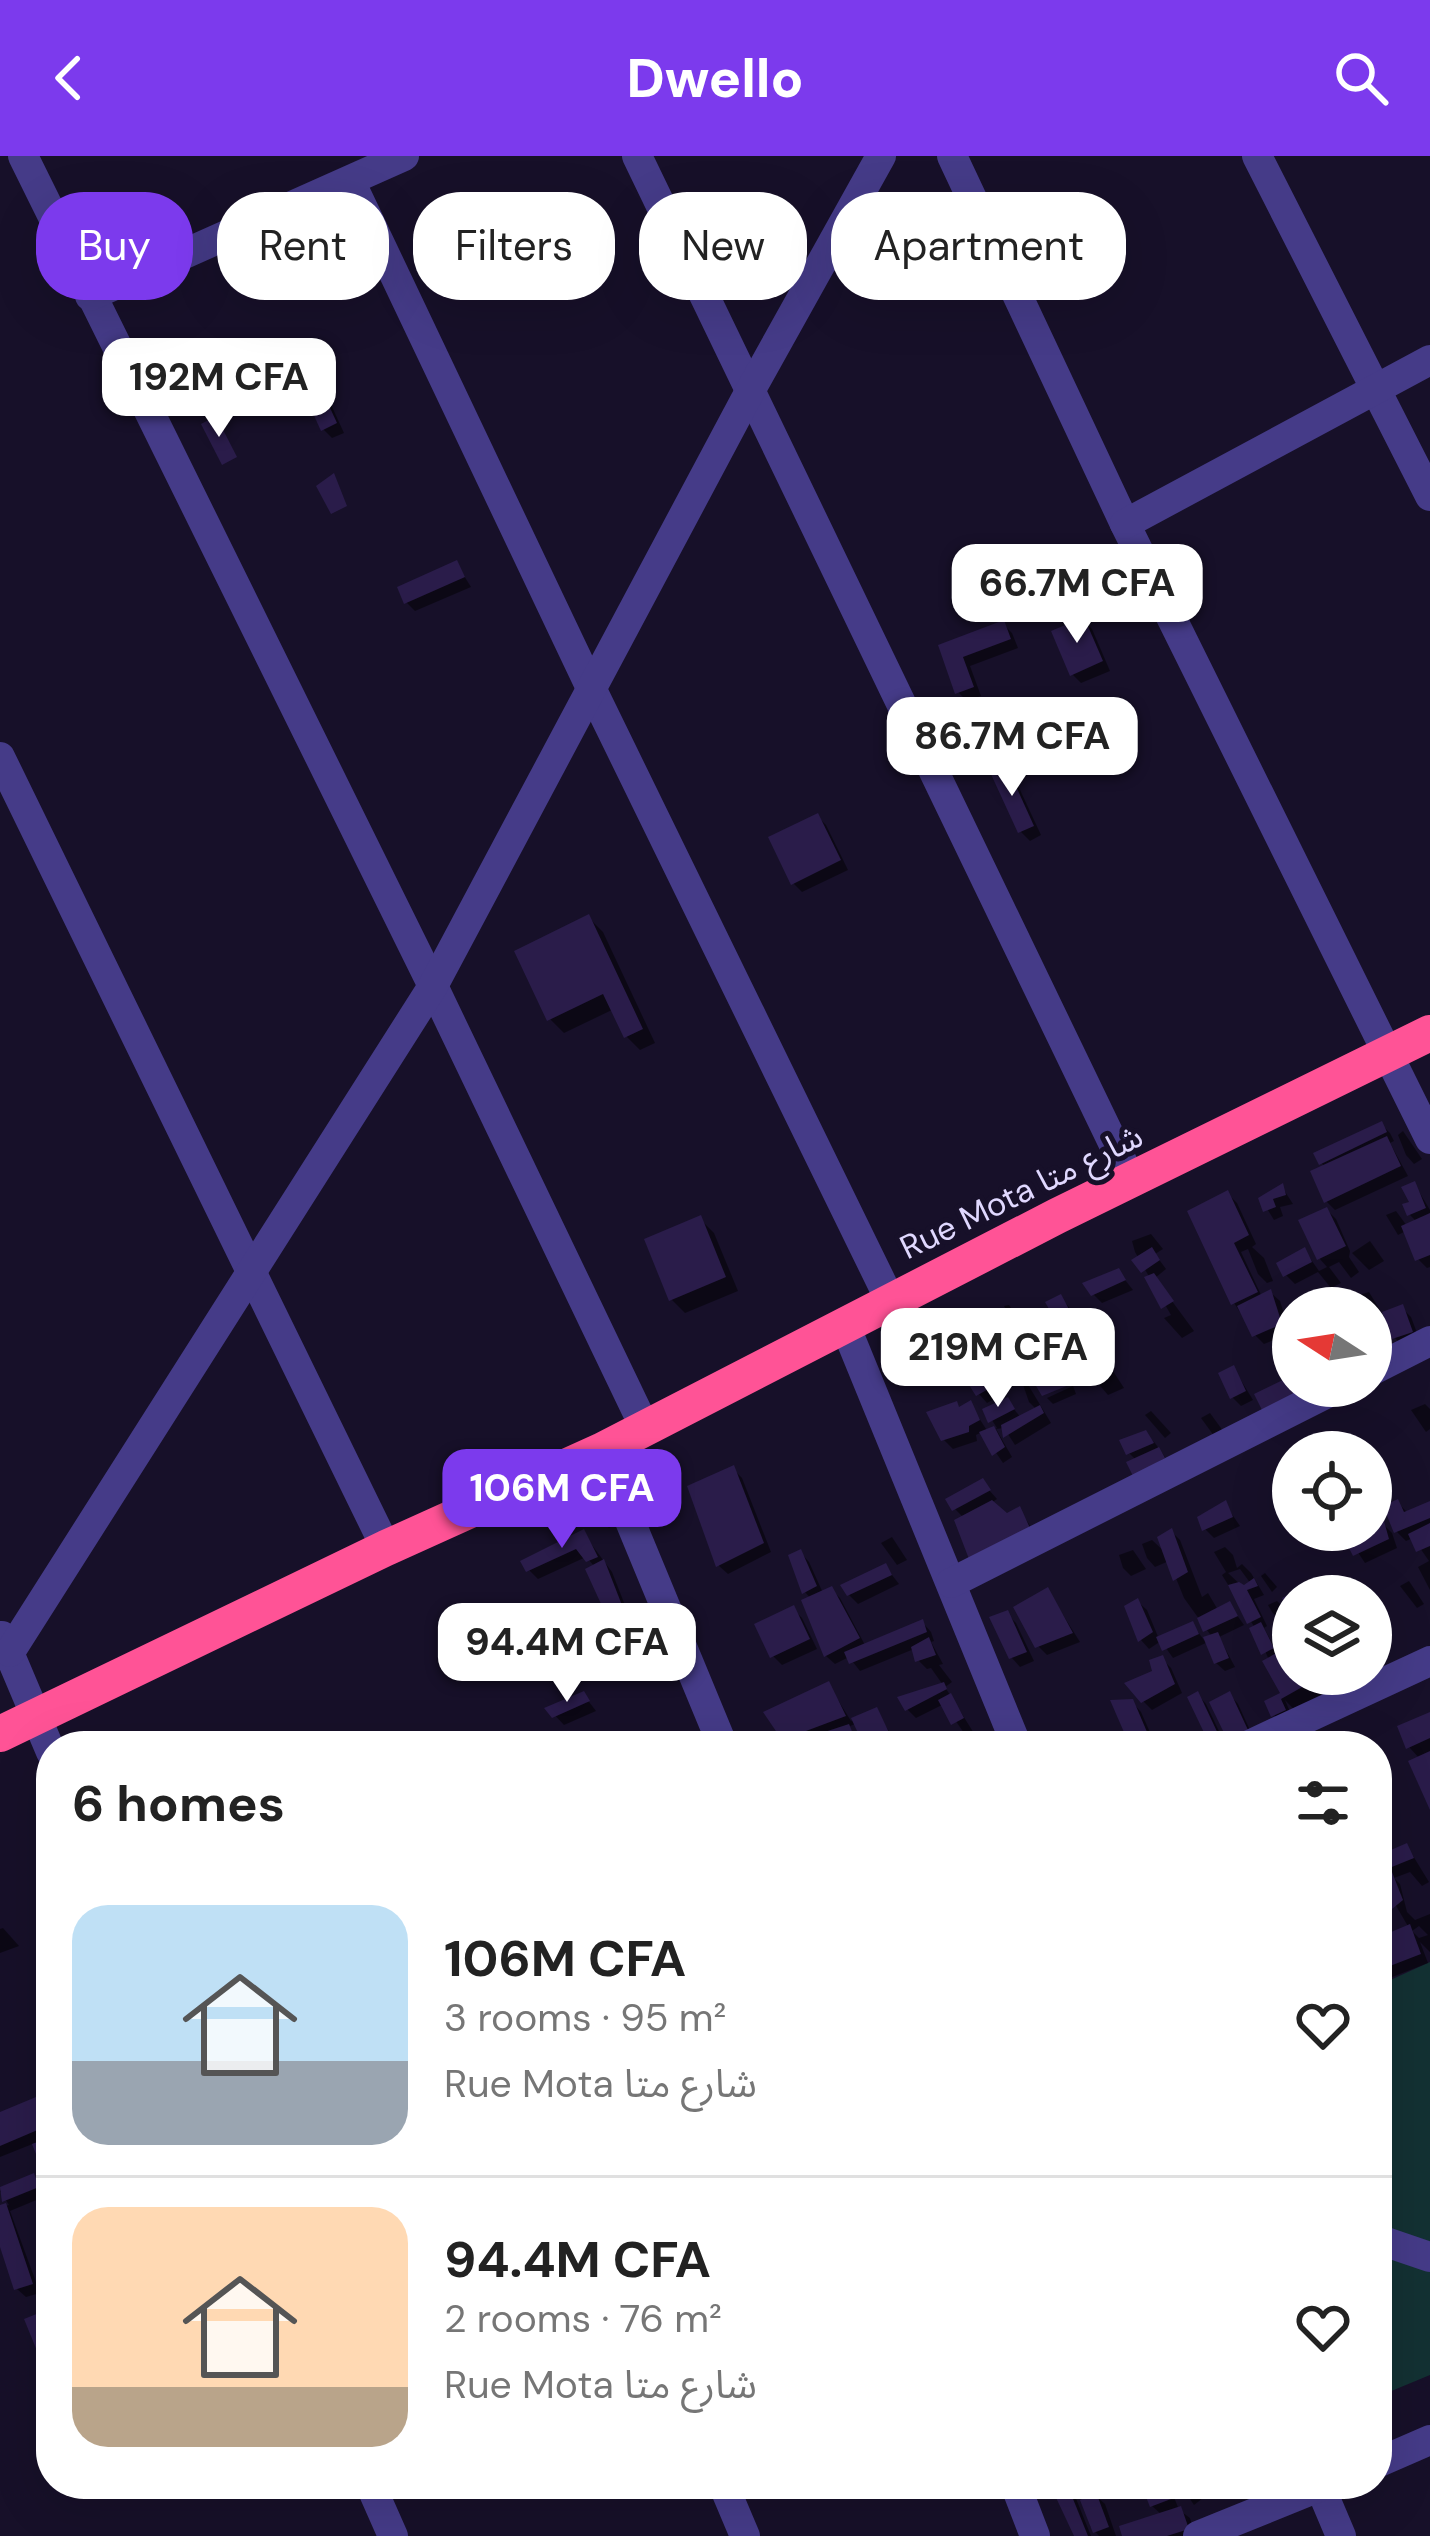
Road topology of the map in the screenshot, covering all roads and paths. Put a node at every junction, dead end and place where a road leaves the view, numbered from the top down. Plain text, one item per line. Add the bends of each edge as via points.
1 (23, 156) edge
2 (404, 156) edge
3 (637, 156) edge
4 (881, 156) edge
5 (952, 156) edge
6 (1257, 156) edge
7 (350, 181) junction
8 (40, 192) edge
9 (193, 250) edge
10 (92, 300) edge
11 (1430, 360) edge
12 (1374, 390) junction
13 (749, 393) junction
14 (1430, 496) edge
15 (1125, 524) junction
16 (591, 688) junction
17 (0, 757) edge
18 (433, 986) junction
19 (1430, 1033) edge
20 (1384, 1054) junction
21 (1430, 1139) edge
22 (1131, 1180) junction
23 (252, 1268) junction
24 (890, 1300) junction
25 (844, 1323) junction
26 (1430, 1341) edge
27 (1392, 1360) edge
28 (1299, 1407) edge
29 (645, 1428) junction
30 (601, 1451) junction
31 (386, 1548) junction
32 (951, 1583) junction
33 (5, 1642) edge
34 (1430, 1661) edge
35 (35, 1718) junction
36 (41, 1731) edge
37 (717, 1731) edge
38 (1011, 1731) edge
39 (1278, 1731) edge
40 (0, 1734) edge
41 (1392, 2244) edge
42 (1430, 2257) edge
43 (1430, 2440) edge
44 (1392, 2456) edge
45 (377, 2499) edge
46 (729, 2499) edge
47 (1021, 2499) edge
48 (1288, 2499) edge
49 (1327, 2499) edge
50 (393, 2536) edge
51 (745, 2536) edge
52 (1035, 2536) edge
53 (1198, 2536) edge
54 (1341, 2536) edge

1 - 8 street
2 - 7 street
3 - 13 street
4 - 13 street
5 - 15 street
6 - 12 street
7 - 9 street
7 - 16 street
10 - 18 street
11 - 12 street
12 - 14 street
12 - 15 street
13 - 16 street
13 - 22 street
15 - 20 street
16 - 18 street
16 - 24 street
17 - 23 street
18 - 23 street
18 - 29 street
19 - 20 highway, Rue Mota شارع متا
20 - 21 street
20 - 22 highway, Rue Mota شارع متا
22 - 24 highway, Rue Mota شارع متا
23 - 31 street
23 - 33 street
24 - 25 highway, Rue Mota شارع متا
25 - 29 highway, Rue Mota شارع متا
25 - 32 street
26 - 27 street
28 - 32 street
29 - 30 highway, Rue Mota شارع متا
30 - 31 highway, Rue Mota شارع متا
30 - 37 street
31 - 35 highway, Rue Mota شارع متا
32 - 38 street
33 - 35 street
34 - 39 street
35 - 36 street
35 - 40 highway, Rue Mota شارع متا
41 - 42 street
43 - 44 street
45 - 50 street
46 - 51 street
47 - 52 street
48 - 53 street
49 - 54 street

